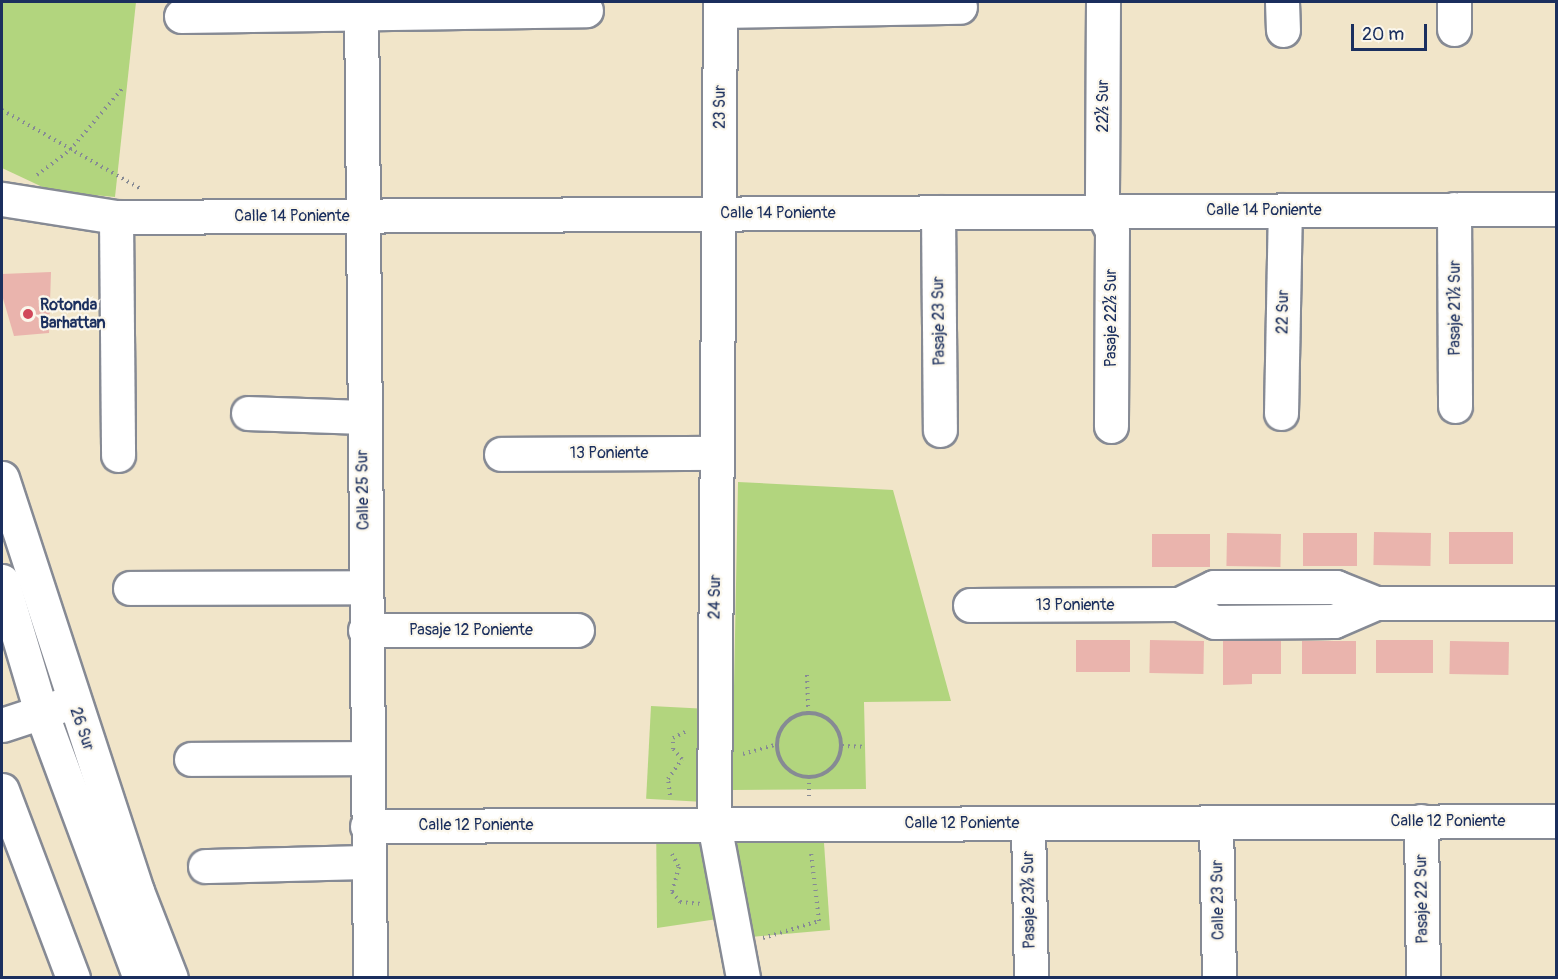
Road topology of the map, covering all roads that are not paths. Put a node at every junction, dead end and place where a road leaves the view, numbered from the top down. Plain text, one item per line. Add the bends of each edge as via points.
1 (1103, 2) edge
2 (720, 6) edge
3 (361, 7) edge
4 (960, 7) dead end
5 (586, 10) dead end
6 (181, 16) dead end
7 (3, 197) edge
8 (1454, 209) junction
9 (1557, 209) edge
10 (1285, 210) junction
11 (1102, 211) junction
12 (938, 212) junction
13 (720, 213) junction
14 (360, 215) junction
15 (116, 217) junction
16 (1455, 406) dead end
17 (248, 413) dead end
18 (1281, 413) dead end
19 (362, 417) junction
20 (1111, 426) dead end
21 (940, 430) dead end
22 (717, 453) junction
23 (501, 454) dead end
24 (118, 455) dead end
25 (2, 478) edge
26 (2, 581) edge
27 (364, 587) junction
28 (130, 588) dead end
29 (1557, 603) edge
30 (970, 605) dead end
31 (365, 630) junction
32 (578, 630) dead end
33 (73, 702) junction
34 (41, 712) junction
35 (2, 725) edge
36 (366, 758) junction
37 (191, 759) dead end
38 (2, 790) edge
39 (1557, 820) edge
40 (1421, 821) junction
41 (1216, 822) junction
42 (1028, 823) junction
43 (714, 824) junction
44 (367, 825) junction
45 (368, 862) junction
46 (206, 866) dead end
47 (739, 962) edge
48 (74, 978) edge
49 (140, 978) edge
50 (171, 978) edge
51 (370, 978) edge
52 (1031, 978) edge
53 (1219, 978) edge
54 (1423, 978) edge

1 - 11 street, 22½ Sur
2 - 4 street
2 - 13 street, 23 Sur
3 - 5 street
3 - 6 street
3 - 14 street, Calle 25 Sur
7 - 15 street, Calle 14 Poniente
8 - 9 street, Calle 14 Poniente
8 - 10 street, Calle 14 Poniente
8 - 16 street, Pasaje 21½ Sur
10 - 11 street, Calle 14 Poniente
10 - 18 street, 22 Sur
11 - 12 street, Calle 14 Poniente
11 - 20 street, Pasaje 22½ Sur via 1112,231
12 - 13 street, Calle 14 Poniente
12 - 21 street, Pasaje 23 Sur
13 - 14 street, Calle 14 Poniente
13 - 22 street, 24 Sur
14 - 15 street, Calle 14 Poniente
14 - 19 street, Calle 25 Sur
15 - 24 street
17 - 19 street
19 - 27 street, Calle 25 Sur
22 - 23 street, 13 Poniente
22 - 43 street, 24 Sur
25 - 33 street, 26 Sur
26 - 34 street, 26 Sur
27 - 28 street
27 - 31 street, Calle 25 Sur
29 - 30 street, 13 Poniente via 1376,603 1336,587 1214,586 1179,604
31 - 32 street, Pasaje 12 Poniente
31 - 36 street, Calle 25 Sur
33 - 34 street
33 - 50 street, 26 Sur
34 - 35 street
34 - 49 street, 26 Sur
36 - 37 street
36 - 44 street, Calle 25 Sur
38 - 48 street
39 - 40 street, Calle 12 Poniente
40 - 41 street, Calle 12 Poniente
40 - 54 street, Pasaje 22 Sur
41 - 42 street, Calle 12 Poniente
41 - 53 street, Calle 23 Sur
42 - 43 street, Calle 12 Poniente
42 - 52 street, Pasaje 23½ Sur
43 - 44 street, Calle 12 Poniente
43 - 47 street, 24 Sur
44 - 45 street, Calle 25 Sur
45 - 46 street
45 - 51 street, Calle 25 Sur

